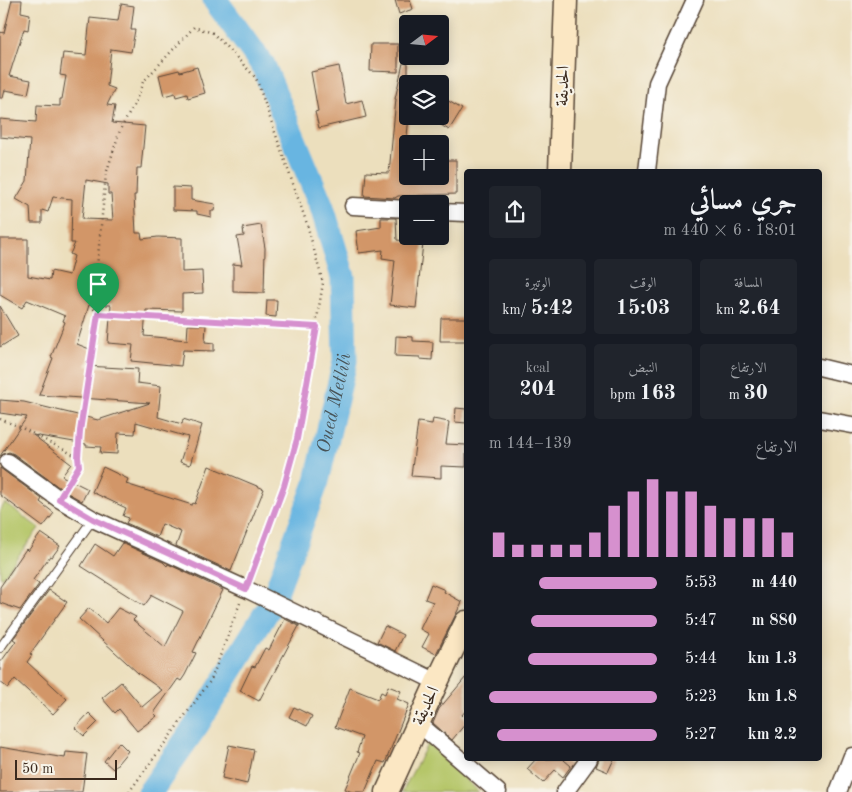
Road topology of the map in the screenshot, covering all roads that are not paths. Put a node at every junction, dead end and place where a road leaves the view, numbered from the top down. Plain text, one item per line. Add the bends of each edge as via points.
1 (566, 0) edge
2 (695, 0) edge
3 (560, 169) edge
4 (647, 169) edge
5 (353, 206) dead end
6 (399, 209) edge
7 (449, 212) edge
8 (464, 213) edge
9 (822, 368) edge
10 (852, 374) edge
11 (822, 419) edge
12 (852, 425) edge
13 (8, 462) dead end
14 (93, 519) junction
15 (464, 626) edge
16 (0, 648) edge
17 (437, 682) junction
18 (418, 723) junction
19 (852, 756) edge
20 (588, 761) edge
21 (387, 792) edge
22 (498, 792) edge
23 (565, 792) edge
24 (838, 792) edge

1 - 3 street, الحديقة
2 - 4 street via 657,83
5 - 6 street
7 - 8 street
9 - 10 street
11 - 12 street
13 - 14 street
14 - 16 lane
14 - 17 street
15 - 17 street, الحديقة
17 - 18 street, الحديقة
18 - 21 street, الحديقة
18 - 22 street
19 - 24 street
20 - 23 street

